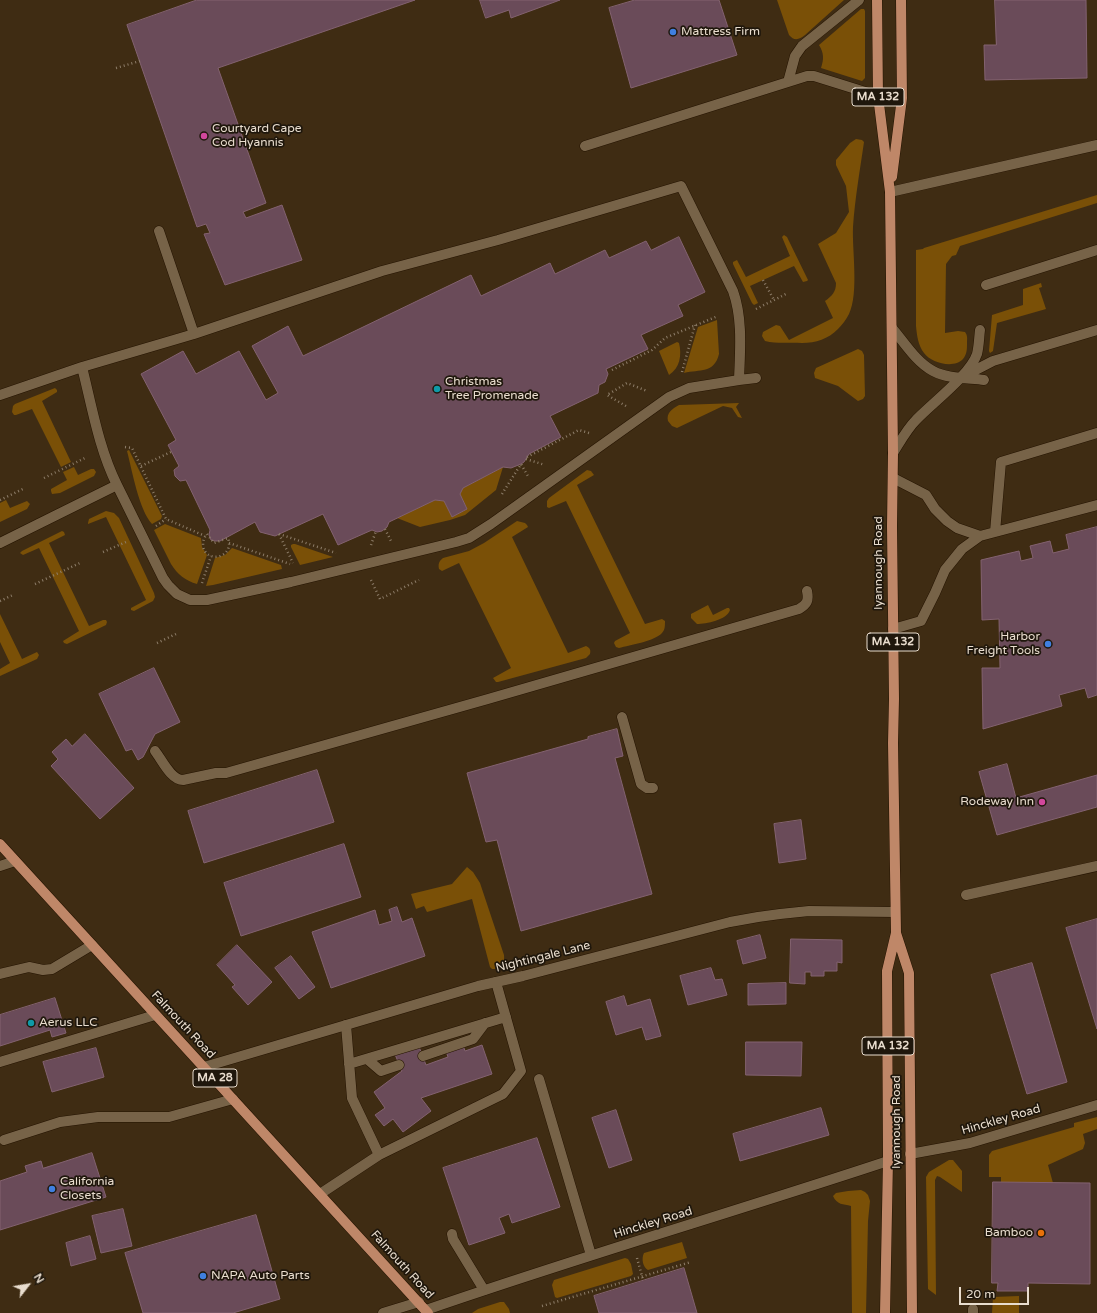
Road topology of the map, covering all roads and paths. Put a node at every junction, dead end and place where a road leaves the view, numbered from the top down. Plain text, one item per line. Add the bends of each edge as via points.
1 (859, 0) edge
2 (877, 0) edge
3 (901, 0) edge
4 (140, 61) dead end
5 (116, 68) dead end
6 (788, 82) junction
7 (878, 96) junction
8 (1097, 145) edge
9 (585, 146) dead end
10 (890, 192) junction
11 (159, 231) dead end
12 (1097, 250) edge
13 (764, 280) dead end
14 (986, 285) dead end
15 (786, 294) dead end
16 (774, 300) junction
17 (756, 309) dead end
18 (718, 316) dead end
19 (695, 324) junction
20 (892, 328) junction
21 (980, 330) dead end
22 (1097, 330) edge
23 (194, 334) junction
24 (82, 367) junction
25 (612, 370) dead end
26 (682, 372) dead end
27 (756, 378) dead end
28 (960, 378) junction
29 (739, 380) junction
30 (984, 380) dead end
31 (648, 392) dead end
32 (0, 395) edge
33 (628, 406) dead end
34 (589, 433) dead end
35 (1097, 433) edge
36 (125, 447) dead end
37 (171, 452) dead end
38 (893, 453) junction
39 (89, 456) dead end
40 (521, 464) dead end
41 (141, 466) junction
42 (550, 466) dead end
43 (44, 478) dead end
44 (893, 478) junction
45 (117, 485) junction
46 (23, 488) dead end
47 (502, 494) dead end
48 (0, 500) edge
49 (1097, 505) edge
50 (166, 519) junction
51 (153, 528) dead end
52 (376, 531) dead end
53 (995, 532) junction
54 (205, 536) junction
55 (980, 536) junction
56 (130, 540) dead end
57 (0, 543) edge
58 (229, 543) junction
59 (369, 549) dead end
60 (103, 552) dead end
61 (339, 554) dead end
62 (211, 556) junction
63 (80, 563) dead end
64 (369, 576) dead end
65 (419, 580) dead end
66 (35, 584) dead end
67 (201, 587) dead end
68 (807, 592) dead end
69 (13, 595) dead end
70 (0, 601) edge
71 (893, 629) junction
72 (176, 634) dead end
73 (156, 643) dead end
74 (622, 717) dead end
75 (155, 751) dead end
76 (653, 788) dead end
77 (0, 844) edge
78 (15, 861) junction
79 (0, 866) edge
80 (1097, 866) edge
81 (966, 895) dead end
82 (895, 912) junction
83 (896, 933) junction
84 (92, 945) junction
85 (0, 974) edge
86 (496, 982) junction
87 (155, 1014) junction
88 (506, 1017) junction
89 (485, 1023) junction
90 (346, 1025) junction
91 (423, 1056) dead end
92 (367, 1059) junction
93 (0, 1062) edge
94 (349, 1064) junction
95 (399, 1065) dead end
96 (204, 1067) junction
97 (539, 1079) dead end
98 (233, 1098) junction
99 (1097, 1105) edge
100 (4, 1140) dead end
101 (910, 1154) junction
102 (379, 1155) junction
103 (888, 1161) junction
104 (320, 1194) junction
105 (452, 1234) dead end
106 (632, 1242) junction
107 (591, 1255) junction
108 (691, 1262) dead end
109 (642, 1276) junction
110 (643, 1280) dead end
111 (484, 1290) junction
112 (542, 1306) dead end
113 (424, 1308) edge
114 (383, 1313) edge
115 (886, 1313) edge
116 (912, 1313) edge

1 - 6 street via 802,46 795,56
2 - 7 main road, Iyannough Road / MA 132
3 - 10 main road, Iyannough Road / MA 132 via 902,98
4 - 5 path
6 - 7 street via 814,76
6 - 9 street
7 - 10 main road, Iyannough Road / MA 132
8 - 10 street
10 - 20 main road, Iyannough Road / MA 132
11 - 23 street
12 - 14 street
13 - 16 path
15 - 16 path
16 - 17 path
18 - 19 path
19 - 25 path via 665,338 652,350
19 - 26 path
20 - 28 street via 917,359 941,374
20 - 38 main road, Iyannough Road / MA 132
21 - 28 street via 977,355
22 - 28 street via 993,361
23 - 24 street
23 - 29 street via 382,270 498,240 681,186 737,301
24 - 32 street
24 - 45 street via 109,469
27 - 29 street
28 - 30 street
28 - 38 street via 915,421
29 - 45 street via 689,388 669,397 469,538 207,600 190,600 177,594 168,585
31 - 33 path via 627,383 607,395
34 - 42 path via 579,430 527,458
35 - 53 street via 1000,462
36 - 41 path via 132,448
37 - 41 path
38 - 44 main road, Iyannough Road / MA 132
39 - 43 path
40 - 47 path
41 - 50 path
44 - 55 street via 926,495 935,509 957,528
44 - 71 main road, Iyannough Road / MA 132
45 - 57 street
46 - 48 path
49 - 53 street
50 - 51 path
50 - 54 path
52 - 59 path
53 - 55 street
54 - 58 path via 207,534 214,543 228,538
54 - 62 path via 204,550
55 - 71 street via 962,549 945,570 921,621
56 - 60 path
58 - 61 path via 292,564 279,534
58 - 62 path via 229,548 224,554
62 - 67 path
63 - 66 path
64 - 65 path via 380,599
68 - 75 street via 808,599 805,605 798,609 226,773 178,780
69 - 70 path
71 - 82 main road, Iyannough Road / MA 132
72 - 73 path
74 - 76 street via 641,784
77 - 78 main road, Falmouth Road / MA 28
78 - 79 street
78 - 84 main road, Falmouth Road / MA 28
80 - 81 street
82 - 83 main road, Iyannough Road / MA 132
82 - 86 street, Nightingale Lane via 809,911 758,917
83 - 101 main road, Iyannough Road / MA 132 via 909,973
83 - 103 main road, Iyannough Road / MA 132 via 887,971
84 - 85 street via 52,969 29,967
84 - 87 main road, Falmouth Road / MA 28
86 - 88 street
86 - 90 street, Nightingale Lane
87 - 93 street
87 - 96 main road, Falmouth Road / MA 28
88 - 89 street
88 - 102 street via 521,1071 504,1094
89 - 91 street via 473,1039
89 - 92 street
90 - 94 street
90 - 96 street, Nightingale Lane
92 - 94 street
92 - 95 street via 381,1070
94 - 102 street via 352,1098
96 - 98 main road, Falmouth Road / MA 28
97 - 107 street
98 - 100 street via 169,1117 98,1117 60,1122
98 - 104 main road, Falmouth Road / MA 28
99 - 101 street, Hinckley Road via 970,1143
101 - 116 main road, Iyannough Road / MA 132
102 - 104 street
103 - 106 street, Hinckley Road
103 - 115 main road, Iyannough Road / MA 132
104 - 113 main road, Falmouth Road / MA 28
105 - 111 street
106 - 107 street, Hinckley Road
106 - 109 path
107 - 111 street, Hinckley Road
108 - 109 path
109 - 110 path
109 - 112 path
111 - 113 street, Hinckley Road
113 - 114 street, Hinckley Road

